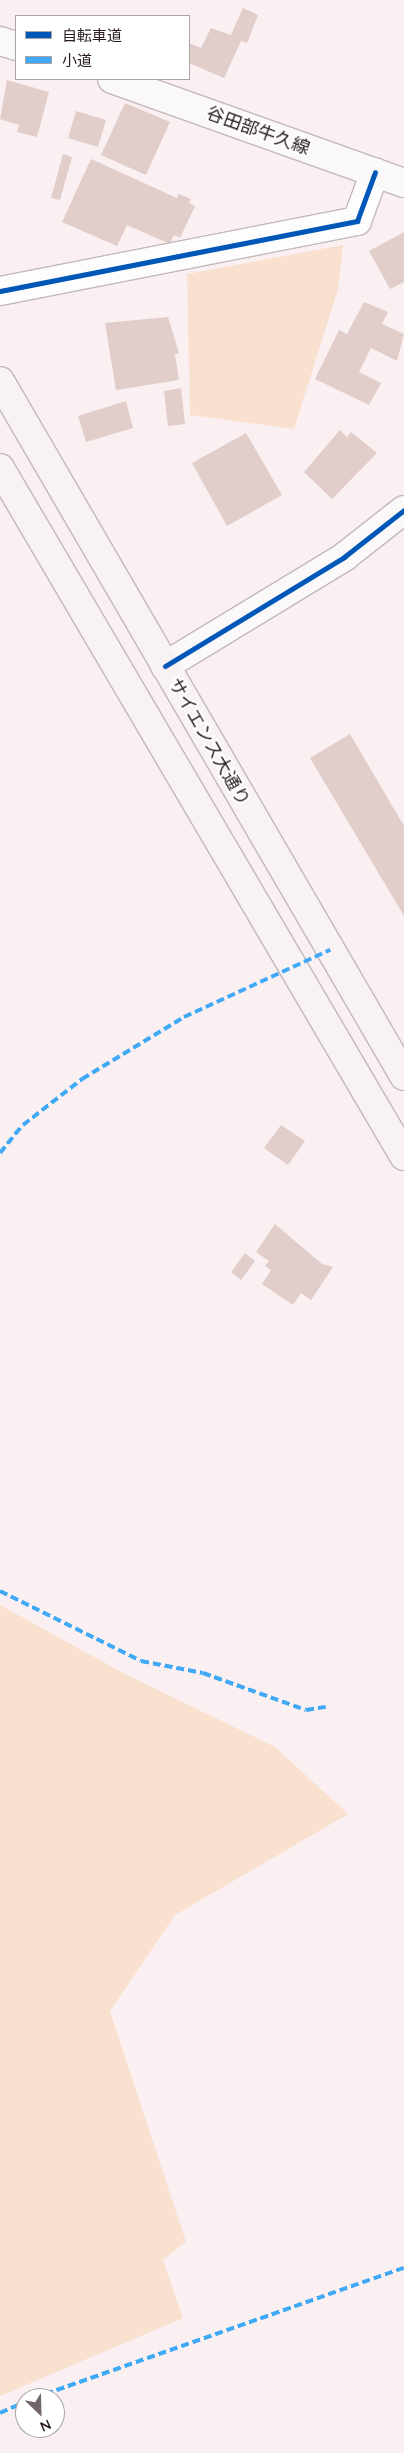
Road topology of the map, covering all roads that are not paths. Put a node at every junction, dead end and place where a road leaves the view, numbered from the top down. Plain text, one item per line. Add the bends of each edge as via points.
1 (0, 40) edge
2 (15, 46) edge
3 (115, 80) edge
4 (375, 172) junction
5 (404, 183) edge
6 (0, 291) edge
7 (0, 381) edge
8 (0, 468) edge
9 (404, 510) edge
10 (165, 666) junction
11 (404, 1076) edge
12 (404, 1156) edge

1 - 2 main road
3 - 4 main road, 谷田部牛久線
4 - 5 main road, 谷田部牛久線
4 - 6 street via 357,221
7 - 10 main road, サイエンス大通り
8 - 12 main road
9 - 10 main road via 344,557
10 - 11 main road, サイエンス大通り

